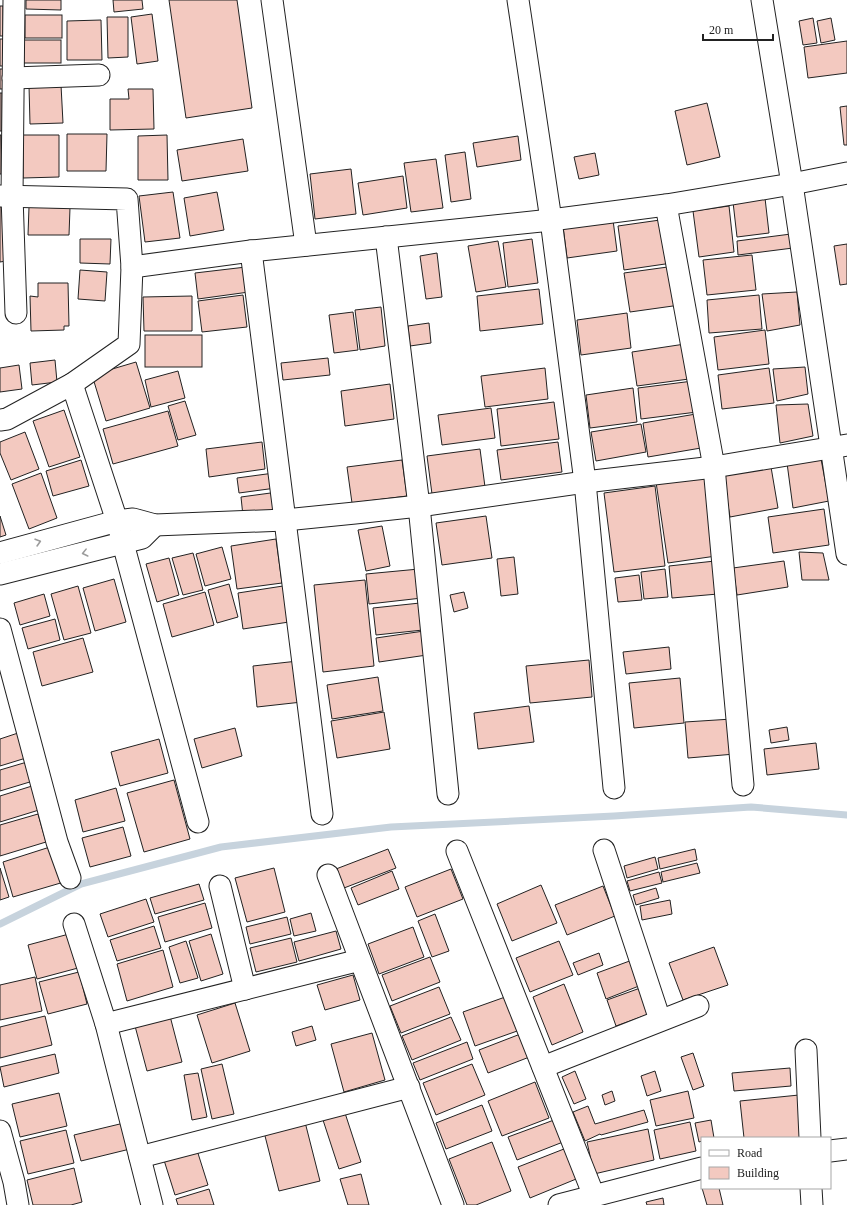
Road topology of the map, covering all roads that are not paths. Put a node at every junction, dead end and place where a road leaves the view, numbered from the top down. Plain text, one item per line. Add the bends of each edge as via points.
1 (14, 0) edge
2 (272, 0) edge
3 (518, 0) edge
4 (762, 0) edge
5 (99, 76) dead end
6 (13, 78) junction
7 (847, 173) edge
8 (792, 184) junction
9 (6, 196) edge
10 (666, 205) junction
11 (551, 220) junction
12 (386, 237) junction
13 (306, 245) junction
14 (251, 251) junction
15 (132, 267) junction
16 (16, 313) dead end
17 (72, 384) junction
18 (0, 420) edge
19 (839, 446) edge
20 (714, 467) junction
21 (585, 482) junction
22 (419, 506) junction
23 (285, 520) junction
24 (117, 521) junction
25 (155, 525) junction
26 (123, 543) junction
27 (0, 553) edge
28 (847, 554) edge
29 (0, 574) edge
30 (0, 629) edge
31 (743, 784) dead end
32 (614, 788) dead end
33 (448, 794) dead end
34 (322, 814) dead end
35 (198, 822) dead end
36 (604, 850) dead end
37 (457, 851) dead end
38 (328, 875) dead end
39 (70, 878) dead end
40 (220, 886) dead end
41 (74, 924) dead end
42 (360, 960) junction
43 (245, 989) junction
44 (698, 1006) dead end
45 (660, 1020) junction
46 (106, 1024) junction
47 (806, 1050) dead end
48 (543, 1067) junction
49 (409, 1087) junction
50 (0, 1131) edge
51 (810, 1137) edge
52 (847, 1149) edge
53 (831, 1150) edge
54 (140, 1157) junction
55 (701, 1168) edge
56 (7, 1184) edge
57 (811, 1189) edge
58 (594, 1196) junction
59 (18, 1205) edge
60 (152, 1205) edge
61 (453, 1205) edge
62 (560, 1205) edge
63 (812, 1205) edge

1 - 6 street
2 - 13 street
3 - 11 street
4 - 8 street
5 - 6 street
6 - 9 street
7 - 8 street
8 - 10 street
8 - 19 street
9 - 15 street via 127,198
9 - 16 street
10 - 11 street
10 - 20 street
11 - 12 street
11 - 21 street
12 - 13 street
12 - 22 street
13 - 14 street
14 - 15 street
14 - 23 street
15 - 17 street via 129,344
17 - 18 street via 7,419
17 - 24 street
19 - 20 street
19 - 28 street
20 - 21 street
20 - 31 street
21 - 22 street
21 - 32 street
22 - 23 street
22 - 33 street
23 - 25 street
23 - 34 street
24 - 25 street via 133,519
24 - 26 street
27 -> 24 street
25 - 26 street via 142,538
26 -> 29 street
26 - 35 street
30 - 39 street via 57,842
36 - 45 street
37 - 48 street
38 - 42 street
40 - 43 street
41 - 46 street
42 - 43 street
42 - 49 street
43 - 46 street
44 - 45 street
45 - 48 street
46 - 54 street
47 - 51 street
48 - 58 street
49 - 54 street
49 - 61 street
50 - 56 street
52 - 53 street
54 - 60 street
55 - 58 street
56 - 59 street
57 - 63 street
58 - 62 street

